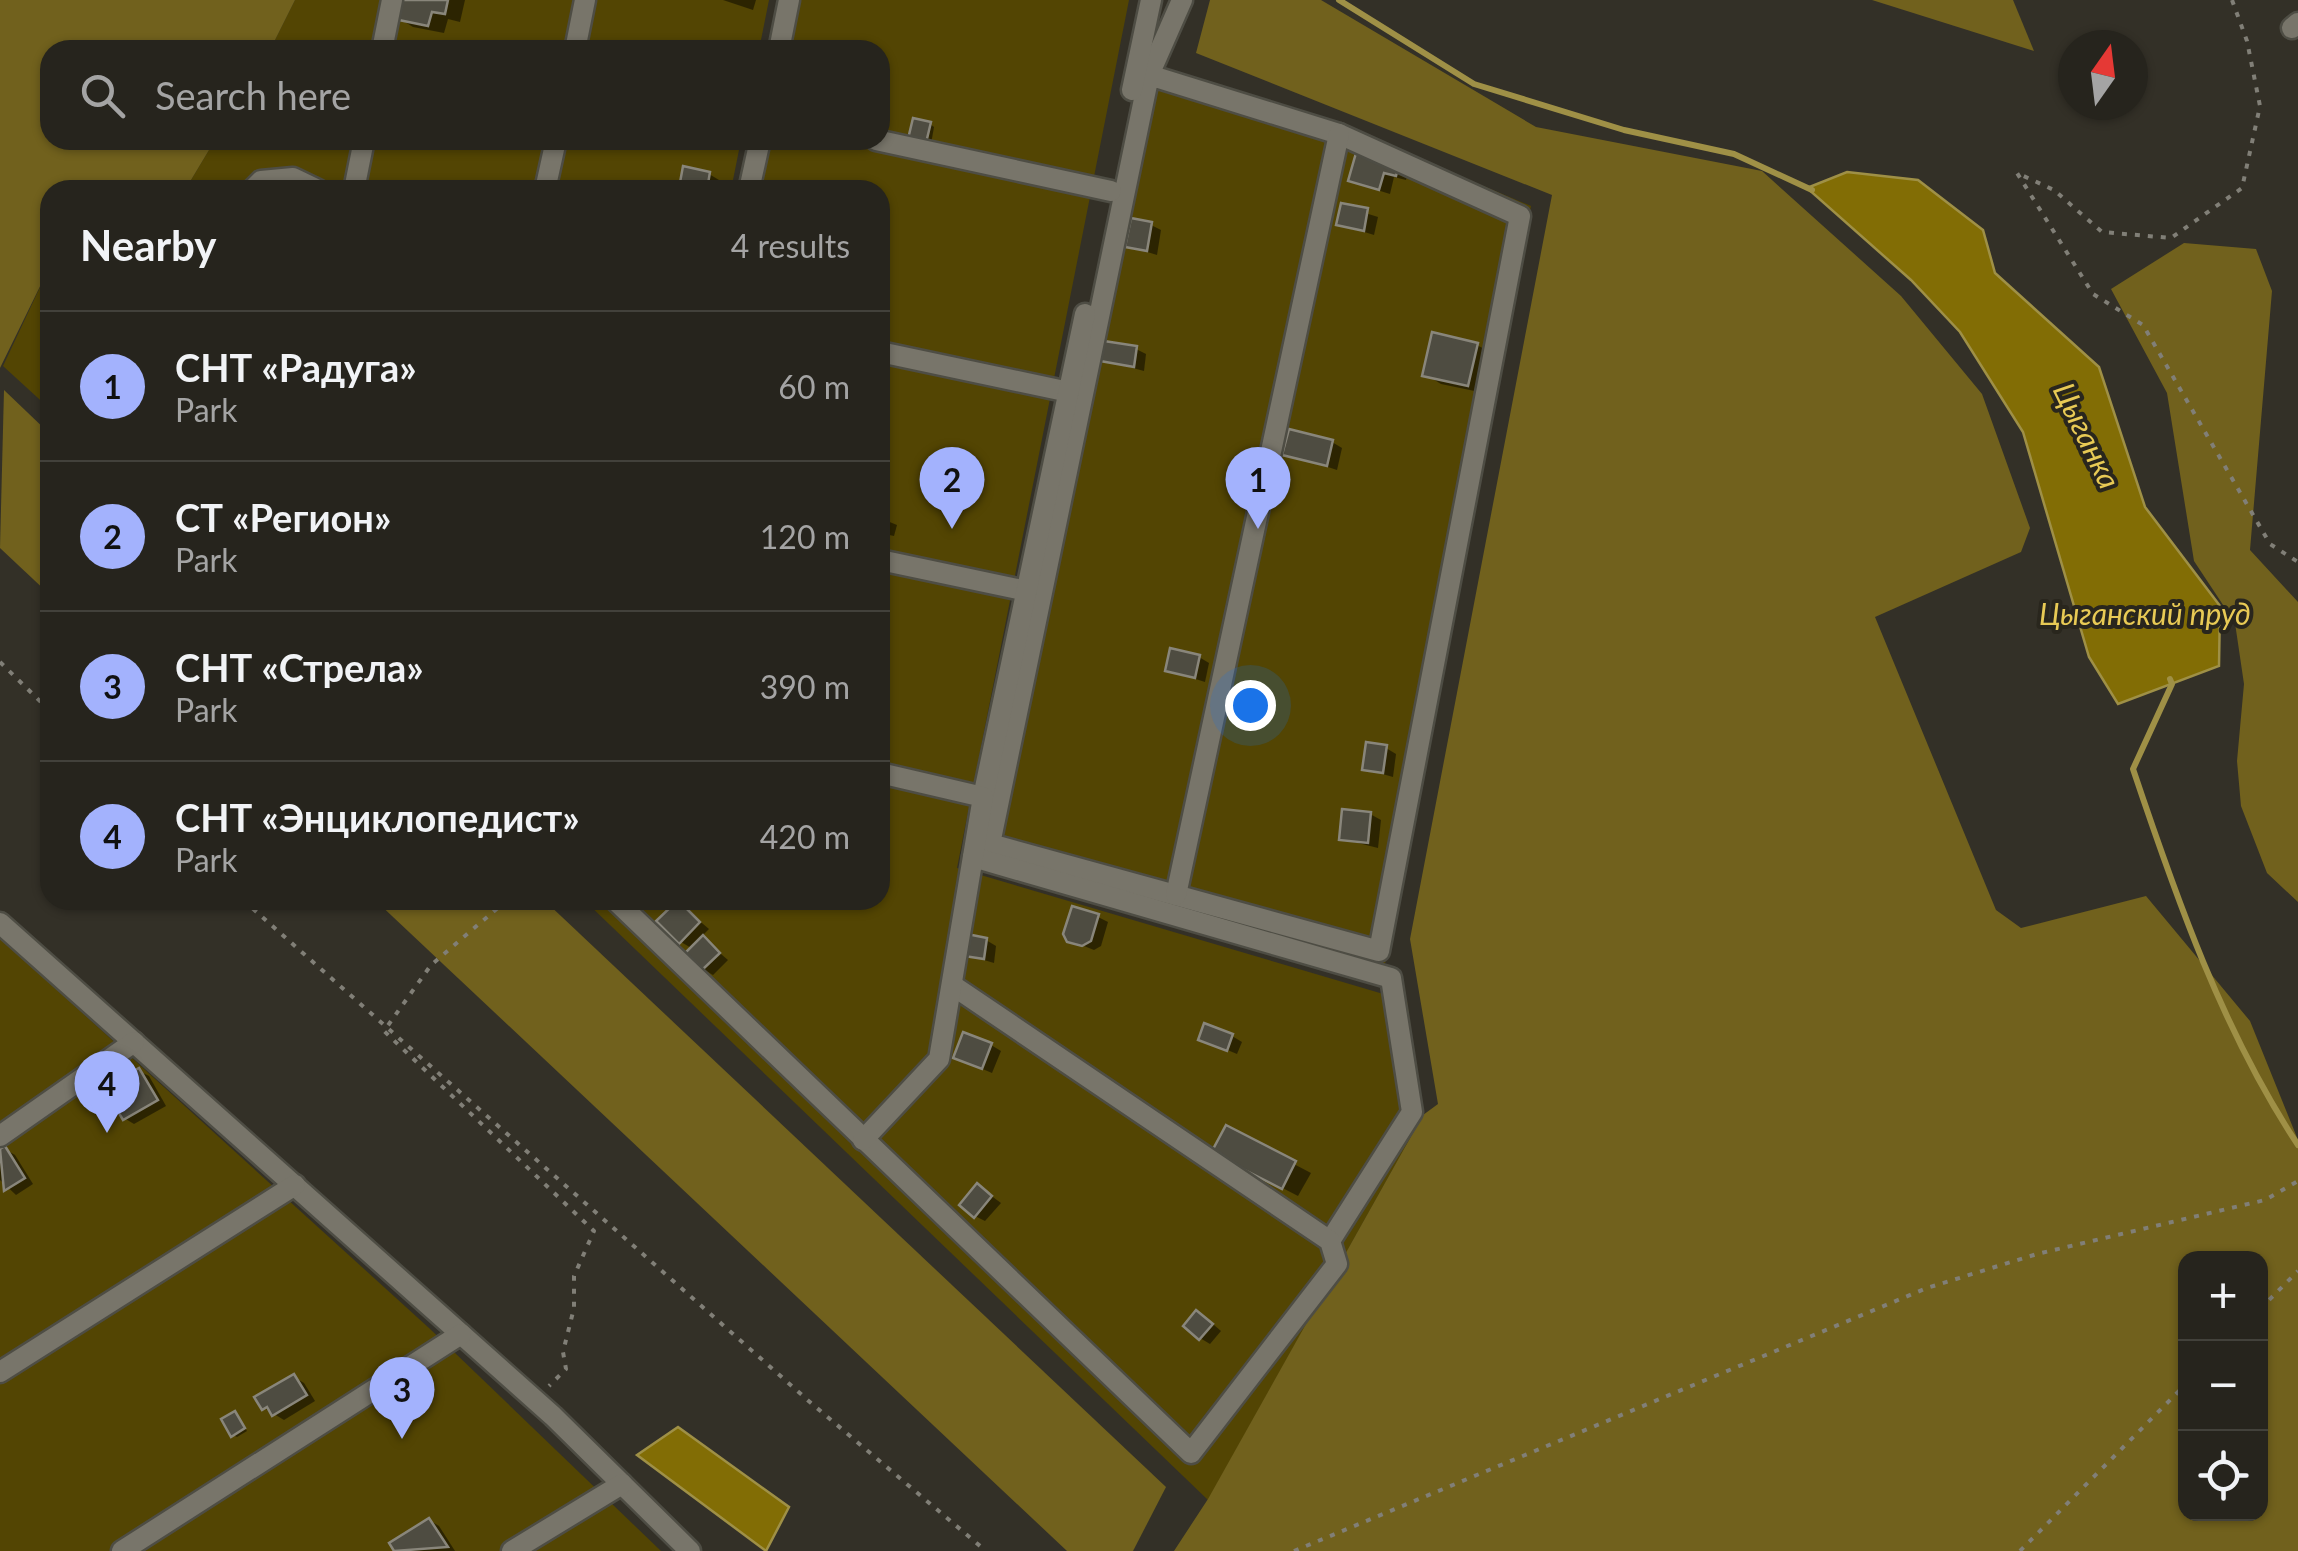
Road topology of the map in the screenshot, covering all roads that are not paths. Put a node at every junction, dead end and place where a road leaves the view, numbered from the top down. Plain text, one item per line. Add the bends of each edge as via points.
1 (392, 0) edge
2 (585, 0) edge
3 (789, 0) edge
4 (1152, 0) edge
5 (1182, 0) edge
6 (384, 40) edge
7 (577, 40) edge
8 (781, 40) edge
9 (1149, 75) junction
10 (1338, 134) junction
11 (890, 143) edge
12 (362, 150) edge
13 (554, 150) edge
14 (758, 150) edge
15 (261, 180) edge
16 (297, 180) edge
17 (356, 180) edge
18 (547, 180) edge
19 (752, 180) edge
20 (1111, 191) junction
21 (890, 354) edge
22 (1069, 392) junction
23 (890, 562) edge
24 (1027, 591) junction
25 (890, 775) edge
26 (984, 797) junction
27 (974, 857) junction
28 (1176, 895) junction
29 (625, 910) edge
30 (0, 923) edge
31 (952, 986) junction
32 (134, 1042) junction
33 (0, 1136) edge
34 (864, 1140) junction
35 (295, 1185) junction
36 (1330, 1241) junction
37 (461, 1334) junction
38 (0, 1372) edge
39 (622, 1484) junction
40 (122, 1551) edge
41 (512, 1551) edge
42 (690, 1551) edge

1 - 6 street
2 - 7 street
3 - 8 street
4 - 20 street
5 - 9 street
9 - 10 street
9 - 28 street via 990,844
10 - 28 street
10 - 28 street via 1520,216 1379,950
11 - 20 street
12 - 17 street
13 - 18 street
14 - 19 street
15 - 16 street
20 - 22 street
21 - 22 street
22 - 24 street
23 - 24 street
24 - 26 street
25 - 26 street
26 - 27 street
27 - 31 street
27 - 36 street via 1391,978 1412,1112
29 - 34 street
30 - 32 street
31 - 34 street via 940,1059
31 - 36 street
32 - 33 street
32 - 35 street
34 - 36 street via 1191,1453 1337,1264
35 - 37 street
35 - 38 street
37 - 39 street
37 - 40 street
39 - 41 street
39 - 42 street

